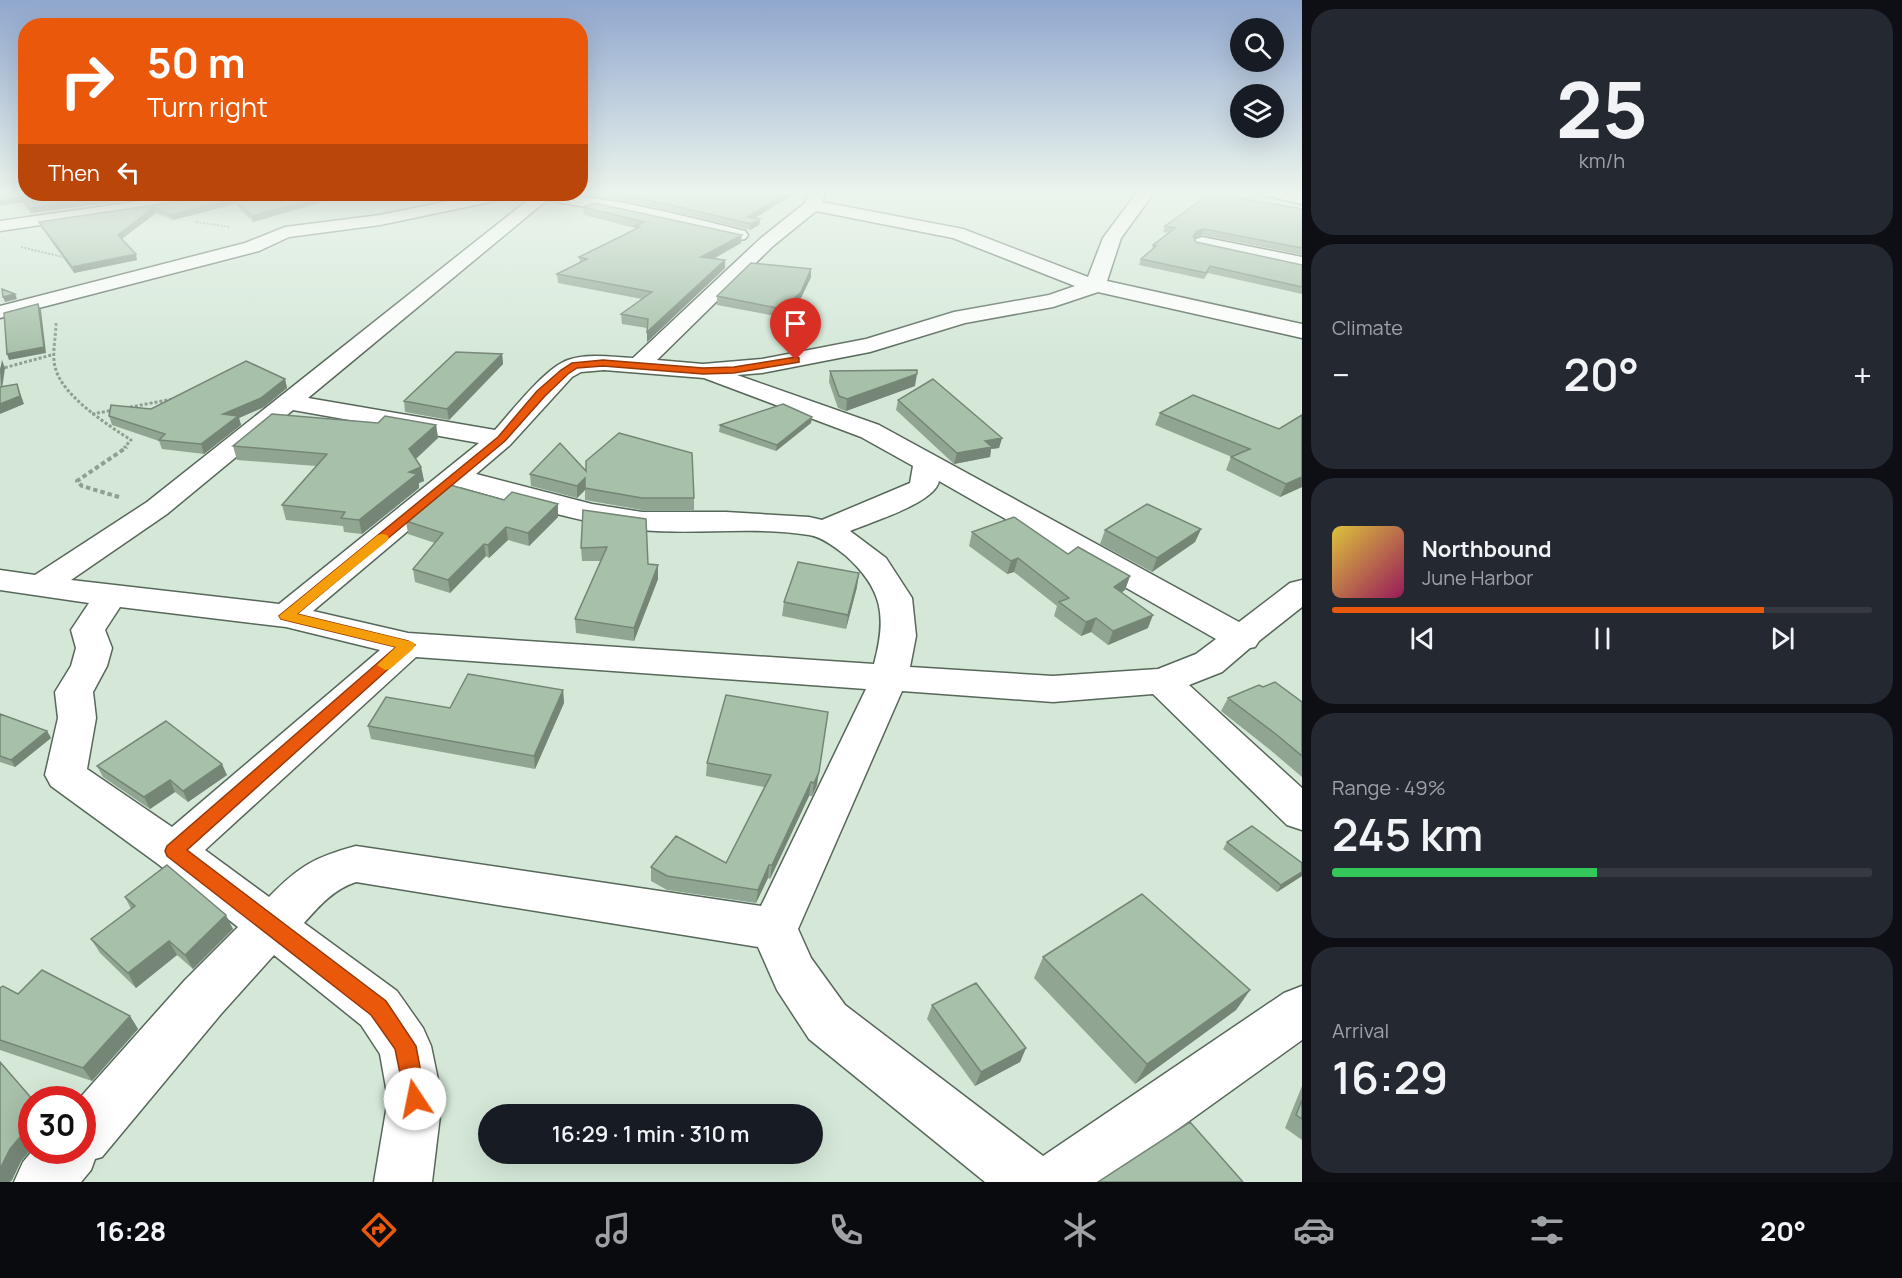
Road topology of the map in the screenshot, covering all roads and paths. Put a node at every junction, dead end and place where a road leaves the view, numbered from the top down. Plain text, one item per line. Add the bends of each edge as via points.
1 (17, 246) edge
2 (254, 246) edge
3 (479, 246) edge
4 (763, 246) edge
5 (993, 246) edge
6 (1109, 246) edge
7 (1218, 246) edge
8 (1302, 263) edge
9 (1095, 286) junction
10 (93, 288) junction
11 (22, 306) junction
12 (0, 312) edge
13 (1302, 331) edge
14 (55, 354) junction
15 (638, 366) junction
16 (0, 369) edge
17 (703, 371) junction
18 (179, 398) edge
19 (290, 402) junction
20 (92, 414) junction
21 (501, 439) junction
22 (927, 463) junction
23 (456, 477) junction
24 (158, 508) junction
25 (825, 530) junction
26 (0, 580) edge
27 (39, 587) junction
28 (1302, 590) edge
29 (111, 596) junction
30 (286, 616) junction
31 (1243, 639) junction
32 (408, 645) junction
33 (889, 678) junction
34 (1162, 681) junction
35 (1302, 813) edge
36 (174, 851) junction
37 (272, 924) junction
38 (774, 929) junction
39 (1302, 1010) edge
40 (96, 1121) edge
41 (59, 1164) edge
42 (43, 1182) edge
43 (403, 1182) edge
44 (1031, 1182) edge
45 (1054, 1182) edge

1 - 10 path via 90,267
2 - 10 street
3 - 19 street
4 - 15 street
5 - 9 street
6 - 9 street
7 - 8 street
9 - 13 street
9 - 17 street via 1053,301 962,317 812,357
10 - 11 street
11 - 12 street
11 - 14 path via 56,319
14 - 16 path
14 - 20 path via 55,369 62,382
15 - 17 street
15 - 21 street via 575,365 541,394
17 - 22 street via 870,431
18 - 20 path
19 - 21 street
19 - 24 street
20 - 24 path via 131,440 77,481 82,486
21 - 23 street
22 - 25 street via 924,486 917,492
22 - 31 street
23 - 25 street via 591,513 642,522 726,522
23 - 30 street
24 - 27 street
25 - 33 street via 847,541 875,565 895,598 899,636
26 - 27 street
27 - 29 street
28 - 31 street
29 - 30 street
29 - 36 street via 88,630 94,648 74,692 77,718 65,775
30 - 32 street
31 - 34 street via 1209,663
32 - 33 street
32 - 36 street
33 - 34 street via 1053,689
33 - 38 street
34 - 35 street
36 - 37 street
37 - 38 street via 308,887 332,871 356,864
37 - 40 street
37 - 43 street via 379,1008 405,1046 415,1099
38 - 44 street via 794,974 826,1022
39 - 45 street
41 - 42 street

